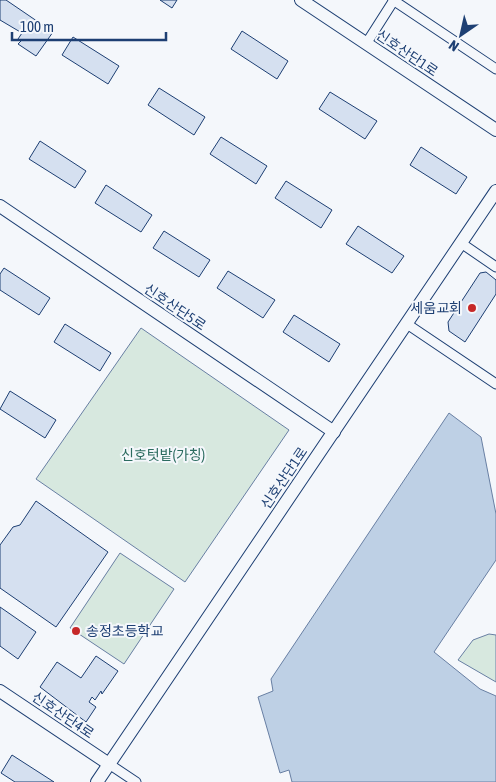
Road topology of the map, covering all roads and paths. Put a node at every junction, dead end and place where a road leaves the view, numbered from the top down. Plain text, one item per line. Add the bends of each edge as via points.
1 (301, 0) edge
2 (394, 0) edge
3 (366, 44) junction
4 (496, 69) edge
5 (496, 130) edge
6 (496, 192) edge
7 (0, 206) edge
8 (461, 243) junction
9 (496, 267) edge
10 (406, 324) junction
11 (496, 384) edge
12 (334, 432) junction
13 (0, 690) edge
14 (109, 764) junction
15 (97, 782) edge
16 (136, 782) edge

1 - 3 main road, 신호산단1로
2 - 3 street
2 - 4 street
3 - 5 main road, 신호산단1로
6 - 8 main road, 신호산단1로
7 - 12 main road, 신호산단5로
8 - 9 street
8 - 10 main road, 신호산단1로
10 - 11 street
10 - 12 main road, 신호산단1로
12 - 14 main road, 신호산단1로
13 - 14 main road, 신호산단4로
14 - 15 main road, 신호산단1로
14 - 16 street

